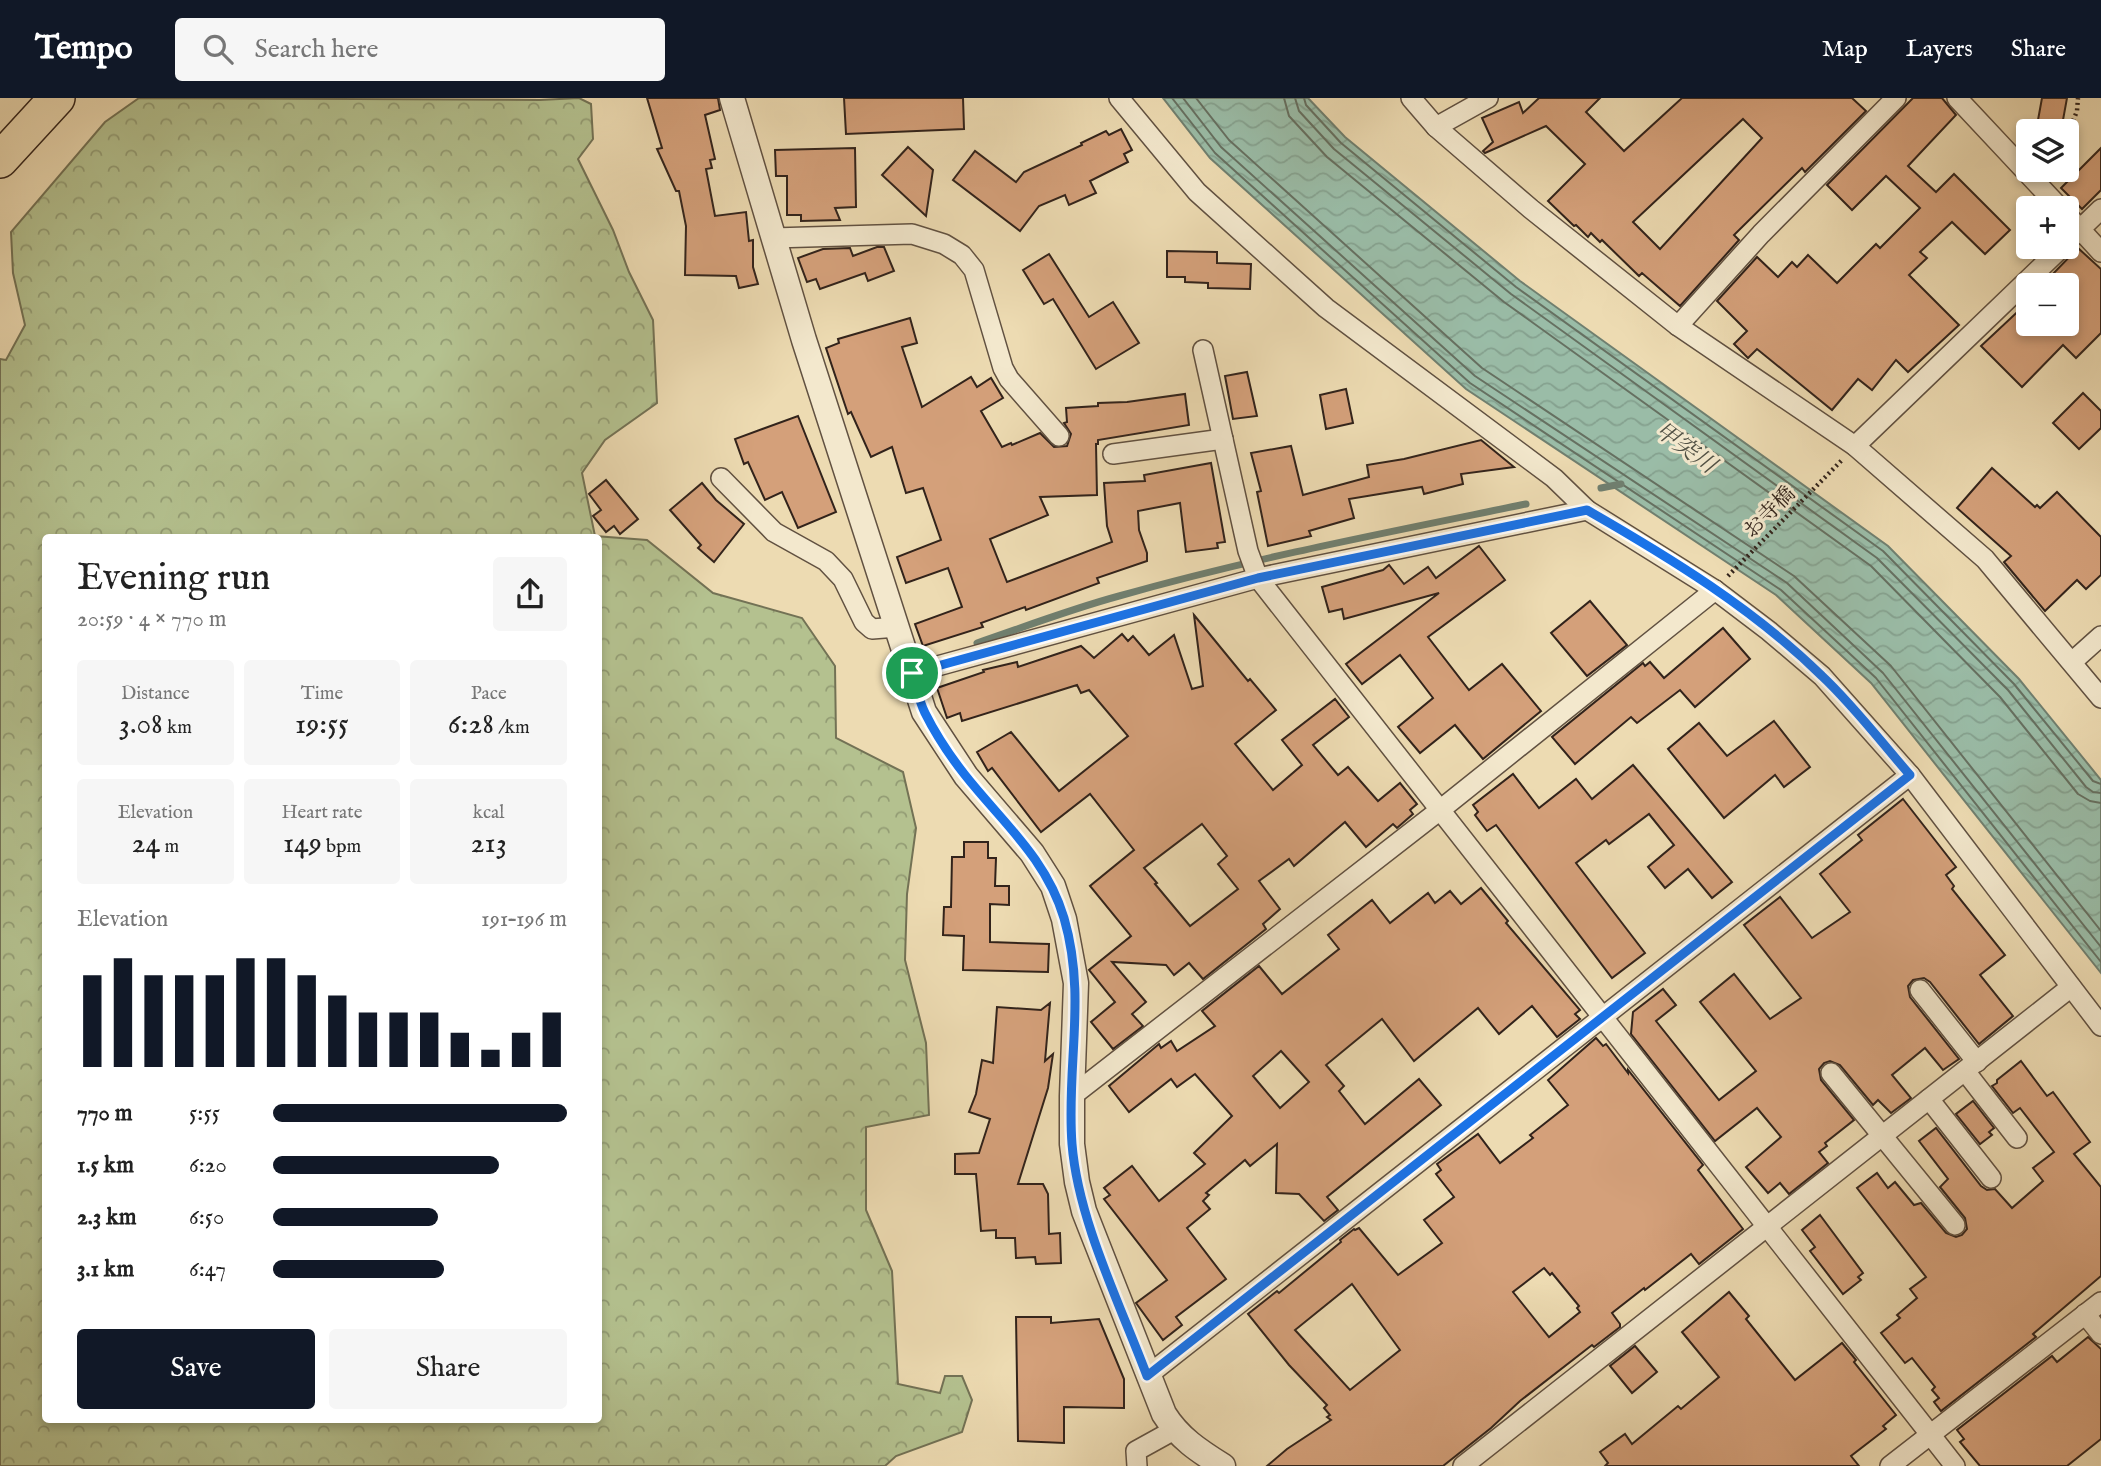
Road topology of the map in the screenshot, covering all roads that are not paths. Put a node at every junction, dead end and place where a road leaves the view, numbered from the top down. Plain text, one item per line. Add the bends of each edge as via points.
1 (57, 98) edge
2 (732, 98) edge
3 (1119, 98) edge
4 (1411, 98) edge
5 (1488, 98) edge
6 (1896, 98) edge
7 (1957, 98) edge
8 (1436, 127) junction
9 (0, 160) edge
10 (2049, 196) edge
11 (2101, 209) edge
12 (2079, 224) edge
13 (2079, 235) edge
14 (773, 238) junction
15 (2101, 252) edge
16 (2050, 259) edge
17 (1678, 326) junction
18 (1203, 350) dead end
19 (1059, 436) dead end
20 (1223, 439) junction
21 (1855, 446) junction
22 (1113, 454) dead end
23 (721, 478) dead end
24 (1587, 510) junction
25 (1253, 566) junction
26 (1719, 585) junction
27 (897, 626) junction
28 (2101, 636) edge
29 (2072, 662) junction
30 (912, 673) junction
31 (2101, 698) edge
32 (1910, 775) junction
33 (1440, 810) junction
34 (2071, 987) junction
35 (1920, 990) dead end
36 (1604, 1018) junction
37 (2101, 1026) edge
38 (1970, 1066) junction
39 (1831, 1073) dead end
40 (1072, 1096) junction
41 (1929, 1099) junction
42 (1882, 1136) junction
43 (2017, 1138) dead end
44 (1991, 1178) dead end
45 (1955, 1225) dead end
46 (1768, 1227) junction
47 (2101, 1302) edge
48 (2085, 1314) junction
49 (2101, 1334) edge
50 (1147, 1376) junction
51 (1174, 1430) junction
52 (1931, 1434) junction
53 (1137, 1466) edge
54 (1223, 1466) edge
55 (1463, 1466) edge
56 (1891, 1466) edge
57 (1955, 1466) edge

1 - 9 highway
2 - 14 street
3 - 24 street via 1196,192 1326,308 1554,478
4 - 8 street
5 - 8 street
6 - 17 street via 1760,234
7 - 10 street
8 - 17 street
11 - 12 street
13 - 15 street
14 - 19 street via 912,234 962,255 974,270 1003,368
14 - 27 street
16 - 21 street
17 - 21 street
18 - 20 street
20 - 22 street
20 - 25 street
21 - 29 street via 1985,559
23 - 27 street via 774,532 826,561 843,579 872,629
24 - 25 street
24 - 26 street
25 - 30 street
25 - 33 street
26 - 32 street via 1822,676
26 - 33 street
27 - 30 street
28 - 29 street
29 - 31 street
30 - 40 street via 924,712 948,752 1032,853 1053,886 1076,983
32 - 34 street
32 - 36 street
33 - 36 street
33 - 40 street
34 - 37 street
34 - 38 street
35 - 38 street
36 - 46 street
36 - 50 street
38 - 41 street
38 - 43 street
39 - 42 street
40 - 50 street via 1072,1144 1084,1211
41 - 42 street
41 - 44 street
42 - 45 street
42 - 46 street
46 - 52 street
46 - 55 street
47 - 48 street
48 - 49 street
48 - 52 street
50 - 51 street
51 - 53 street via 1136,1451
51 - 54 street
52 - 56 street
52 - 57 street

